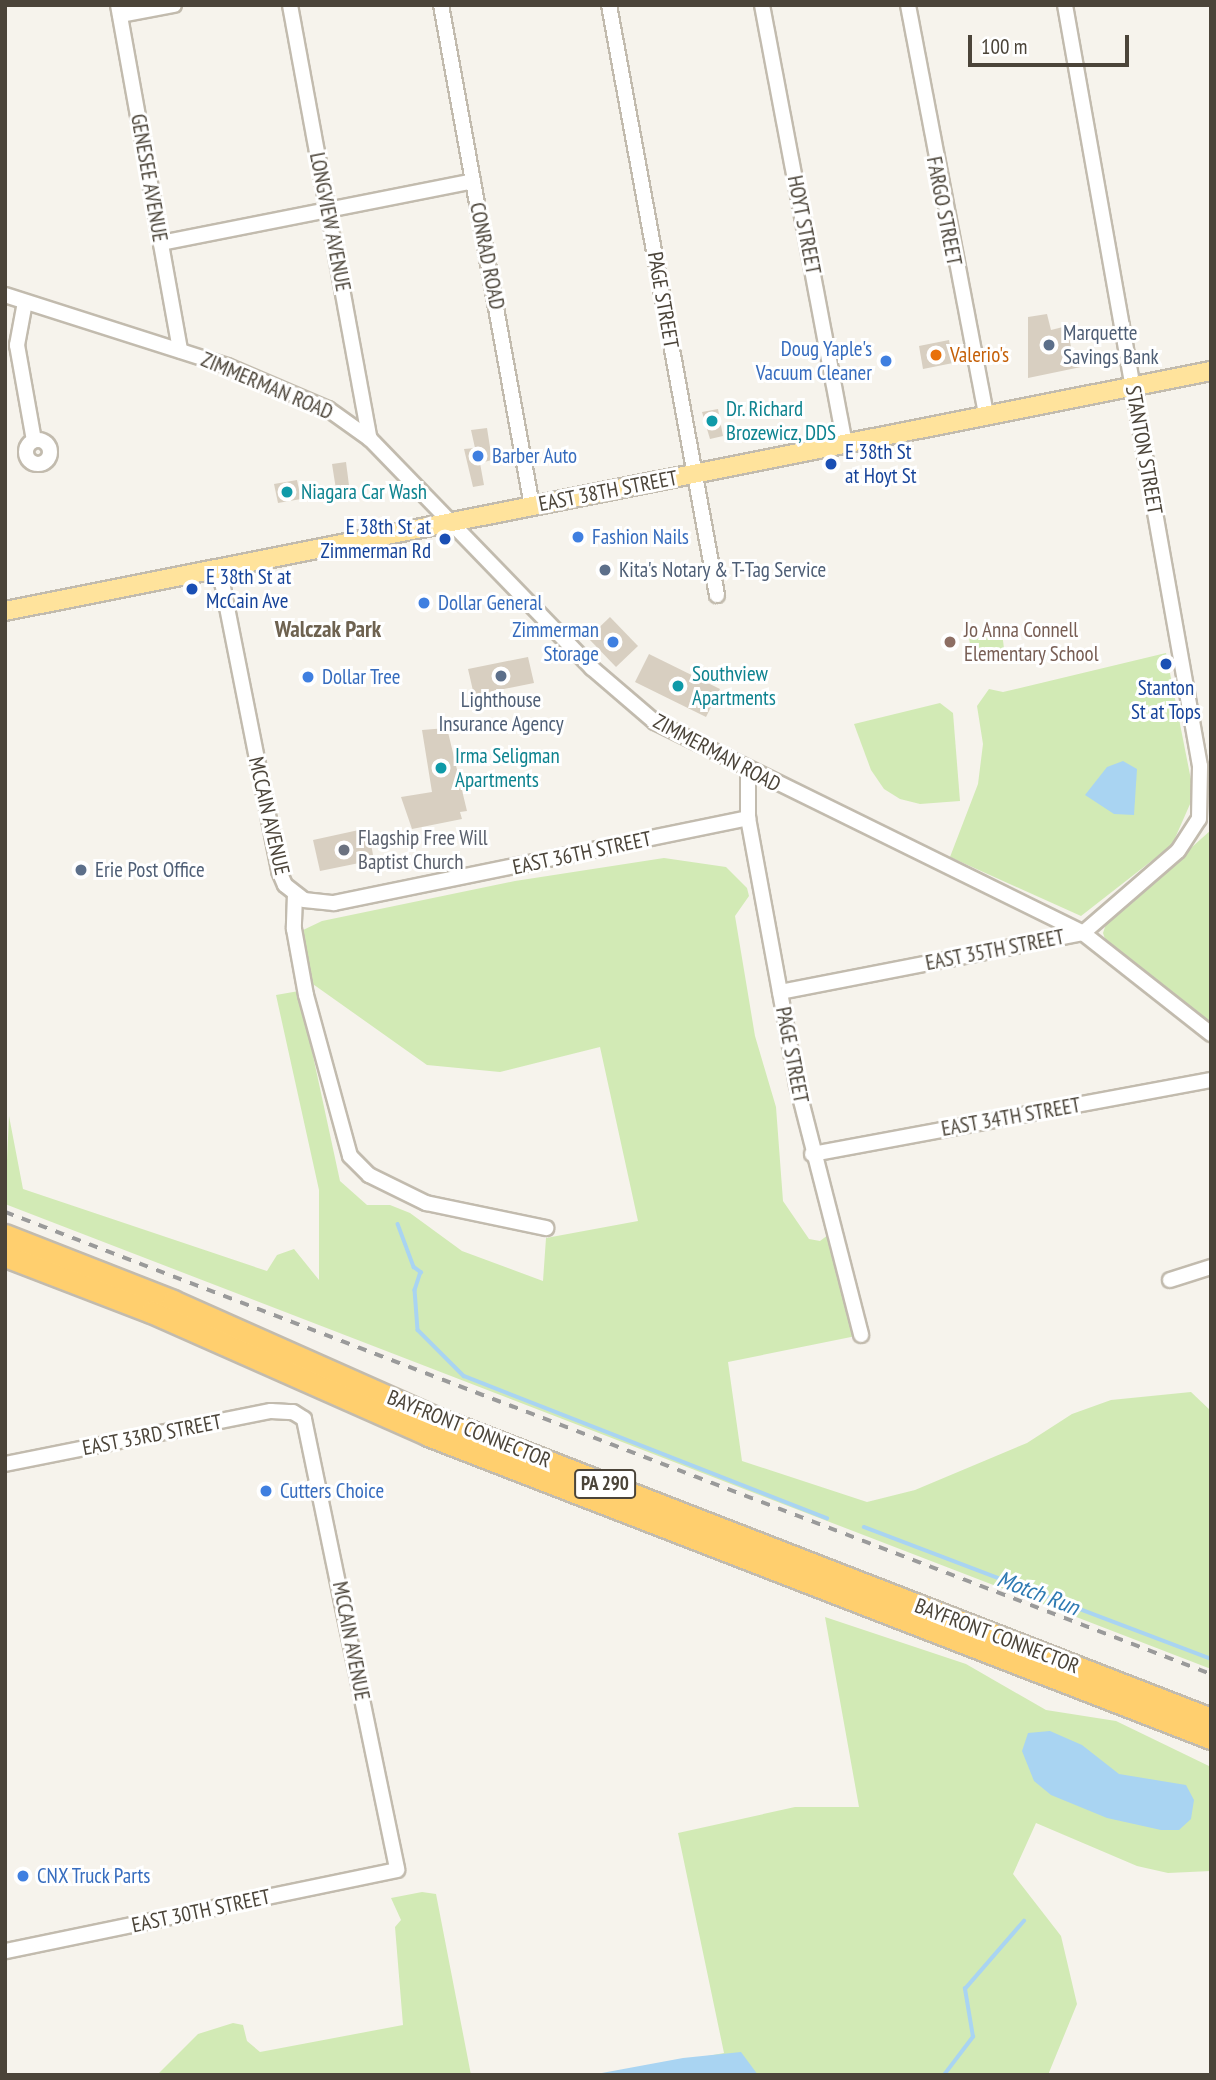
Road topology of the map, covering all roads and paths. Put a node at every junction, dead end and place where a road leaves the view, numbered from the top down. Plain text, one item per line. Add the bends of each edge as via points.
1 (174, 5) edge
2 (290, 5) edge
3 (441, 5) edge
4 (609, 5) edge
5 (762, 5) edge
6 (908, 5) edge
7 (1065, 5) edge
8 (119, 10) edge
9 (473, 181) junction
10 (327, 212) junction
11 (161, 243) junction
12 (5, 295) edge
13 (25, 302) junction
14 (180, 350) junction
15 (1211, 371) edge
16 (1133, 386) junction
17 (986, 415) junction
18 (370, 439) junction
19 (34, 440) dead end
20 (845, 444) junction
21 (695, 474) junction
22 (533, 506) junction
23 (451, 522) junction
24 (219, 567) junction
25 (717, 595) dead end
26 (5, 611) edge
27 (748, 771) junction
28 (1201, 812) joint
29 (748, 818) junction
30 (295, 894) junction
31 (1083, 933) junction
32 (780, 992) junction
33 (1211, 1034) edge
34 (1211, 1080) edge
35 (812, 1154) junction
36 (546, 1228) dead end
37 (5, 1235) edge
38 (5, 1256) edge
39 (1211, 1267) edge
40 (1170, 1280) dead end
41 (861, 1335) dead end
42 (299, 1414) joint
43 (5, 1464) edge
44 (1211, 1719) edge
45 (1211, 1738) edge
46 (397, 1870) joint
47 (5, 1951) edge

1 - 8 street
2 - 10 street, LONGVIEW AVENUE
3 - 9 street, CONRAD ROAD
4 - 21 street, PAGE STREET
5 - 20 street, HOYT STREET
6 - 17 street, FARGO STREET
7 - 16 street, STANTON STREET
8 - 11 street, GENESEE AVENUE
9 - 10 street
9 - 22 street, CONRAD ROAD
10 - 11 street
10 - 18 street, LONGVIEW AVENUE
11 - 14 street, GENESEE AVENUE
12 - 13 street, ZIMMERMAN ROAD
13 - 14 street, ZIMMERMAN ROAD
13 - 19 street via 17,345
14 - 18 street, ZIMMERMAN ROAD via 305,397
15 - 16 main road, EAST 38TH STREET
16 - 17 main road, EAST 38TH STREET
16 - 28 street, STANTON STREET via 1201,774
17 - 20 main road, EAST 38TH STREET
18 - 23 street, ZIMMERMAN ROAD
20 - 21 main road, EAST 38TH STREET
21 - 22 main road, EAST 38TH STREET
21 - 25 street, PAGE STREET
22 - 23 main road, EAST 38TH STREET
23 - 24 main road, EAST 38TH STREET
23 - 27 street, ZIMMERMAN ROAD via 634,708
24 - 26 main road, EAST 38TH STREET
24 - 30 street, MCCAIN AVENUE via 279,871
27 - 29 street, PAGE STREET
27 - 31 street, ZIMMERMAN ROAD
28 - 31 street, EAST 35TH STREET via 1178,851
29 - 30 street, EAST 36TH STREET via 334,903 315,904
29 - 32 street, PAGE STREET
30 - 36 street, MCCAIN AVENUE via 294,929 329,1094 350,1156 369,1175 440,1207
31 - 32 street, EAST 35TH STREET
31 - 33 street, ZIMMERMAN ROAD
32 - 35 street, PAGE STREET
34 - 35 street, EAST 34TH STREET
35 - 41 street, PAGE STREET
37 - 44 highway, BAYFRONT CONNECTOR / PA 290 via 173,1300 449,1423
38 - 45 highway, BAYFRONT CONNECTOR / PA 290 via 150,1312 428,1435
39 - 40 street
42 - 43 street, EAST 33RD STREET via 271,1411
42 - 46 street, MCCAIN AVENUE via 307,1425
46 - 47 street, EAST 30TH STREET

